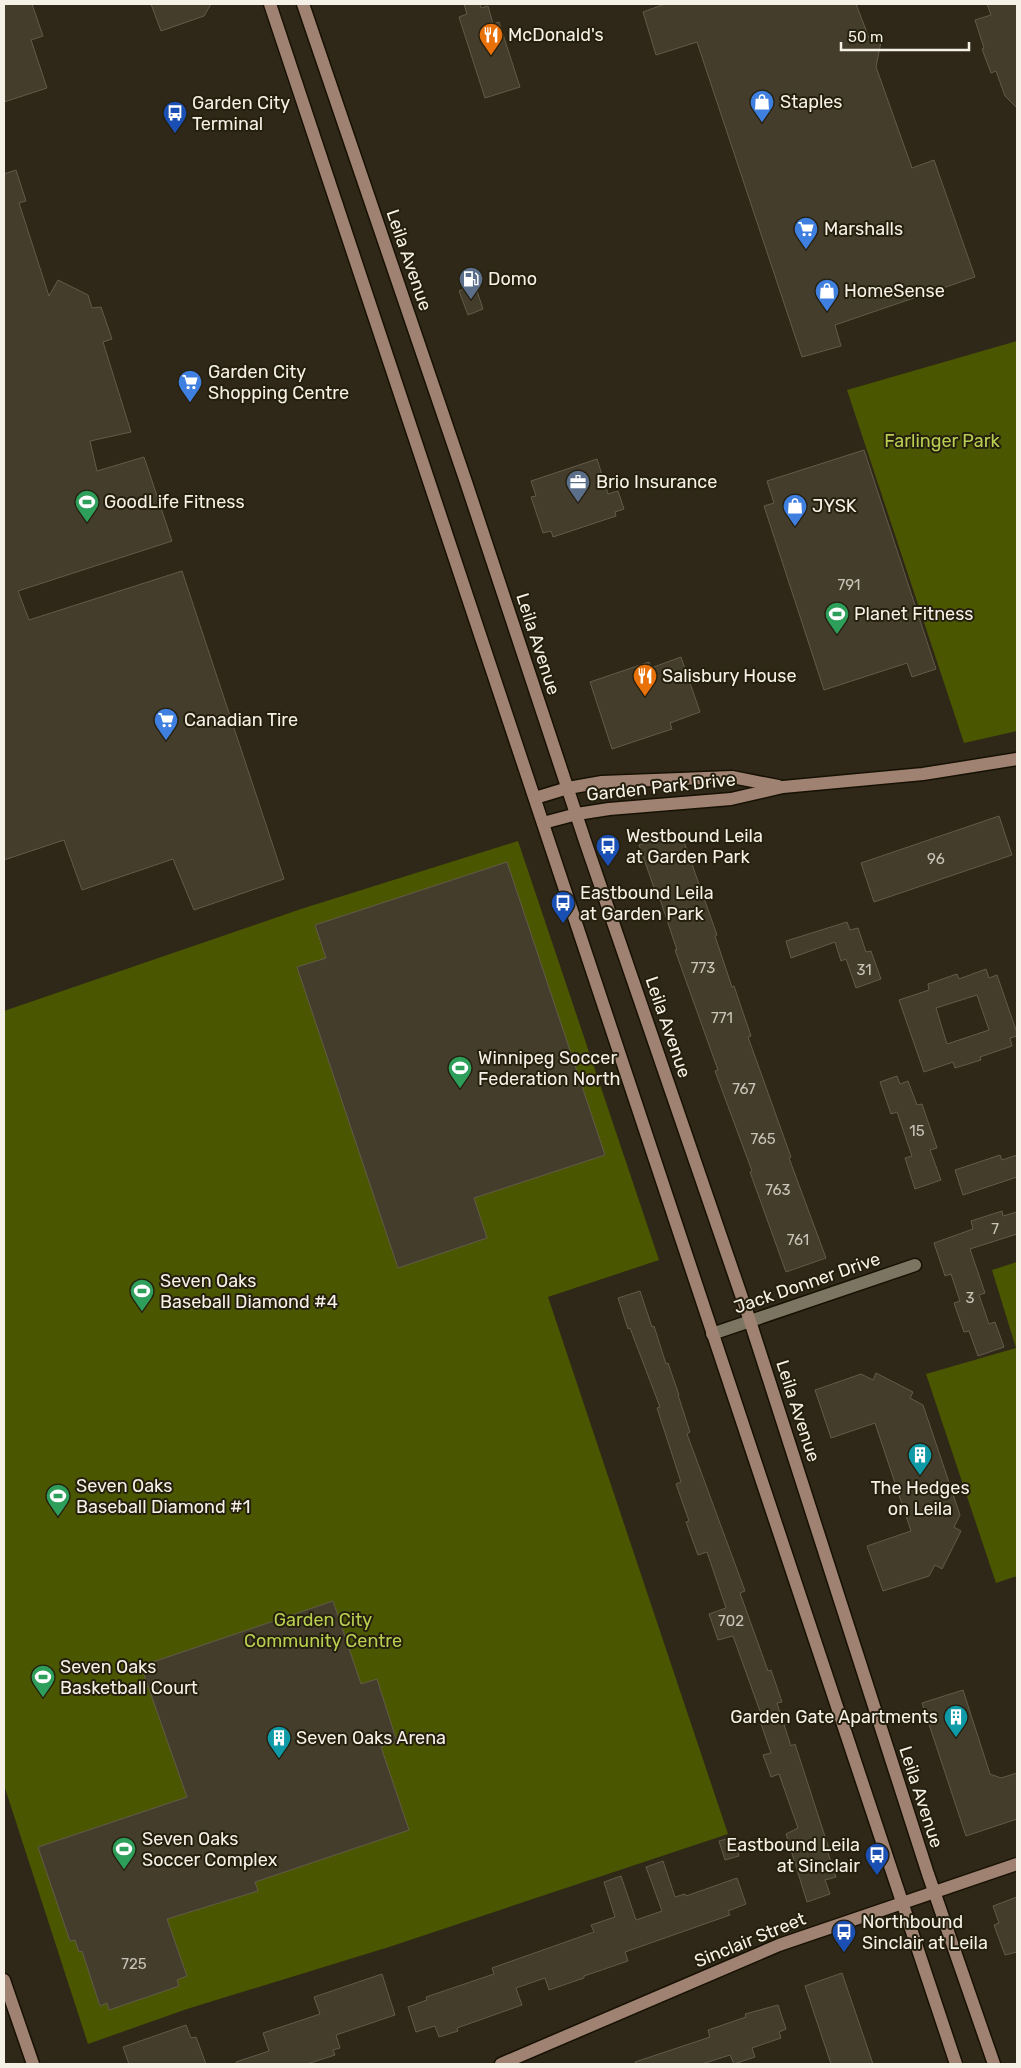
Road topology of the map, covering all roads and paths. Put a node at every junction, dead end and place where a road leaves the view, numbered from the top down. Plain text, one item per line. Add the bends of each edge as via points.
1 (270, 4) edge
2 (302, 4) edge
3 (1017, 759) edge
4 (783, 787) junction
5 (568, 788) junction
6 (535, 798) junction
7 (576, 814) junction
8 (543, 823) junction
9 (915, 1265) dead end
10 (750, 1320) junction
11 (712, 1334) junction
12 (1017, 1864) edge
13 (934, 1892) junction
14 (902, 1903) junction
15 (4, 1980) edge
16 (32, 2064) edge
17 (501, 2064) edge
18 (956, 2064) edge
19 (994, 2064) edge

1 - 6 main road
2 - 5 main road, Leila Avenue
3 - 4 main road, Garden Park Drive via 923,774
4 - 5 main road, Garden Park Drive via 732,777 602,782
4 - 7 main road, Garden Park Drive via 731,799
5 - 6 main road, Garden Park Drive
5 - 7 main road, Leila Avenue
6 - 8 main road
7 - 8 main road, Garden Park Drive
7 - 10 main road, Leila Avenue
8 - 11 main road
9 - 10 street, Jack Donner Drive
10 - 11 street, Jack Donner Drive
10 - 13 main road, Leila Avenue
11 - 14 main road
12 - 13 main road, Sinclair Street
13 - 14 main road, Sinclair Street
13 - 19 main road, Leila Avenue
14 - 17 main road, Sinclair Street via 779,1945
14 - 18 main road
15 - 16 main road

